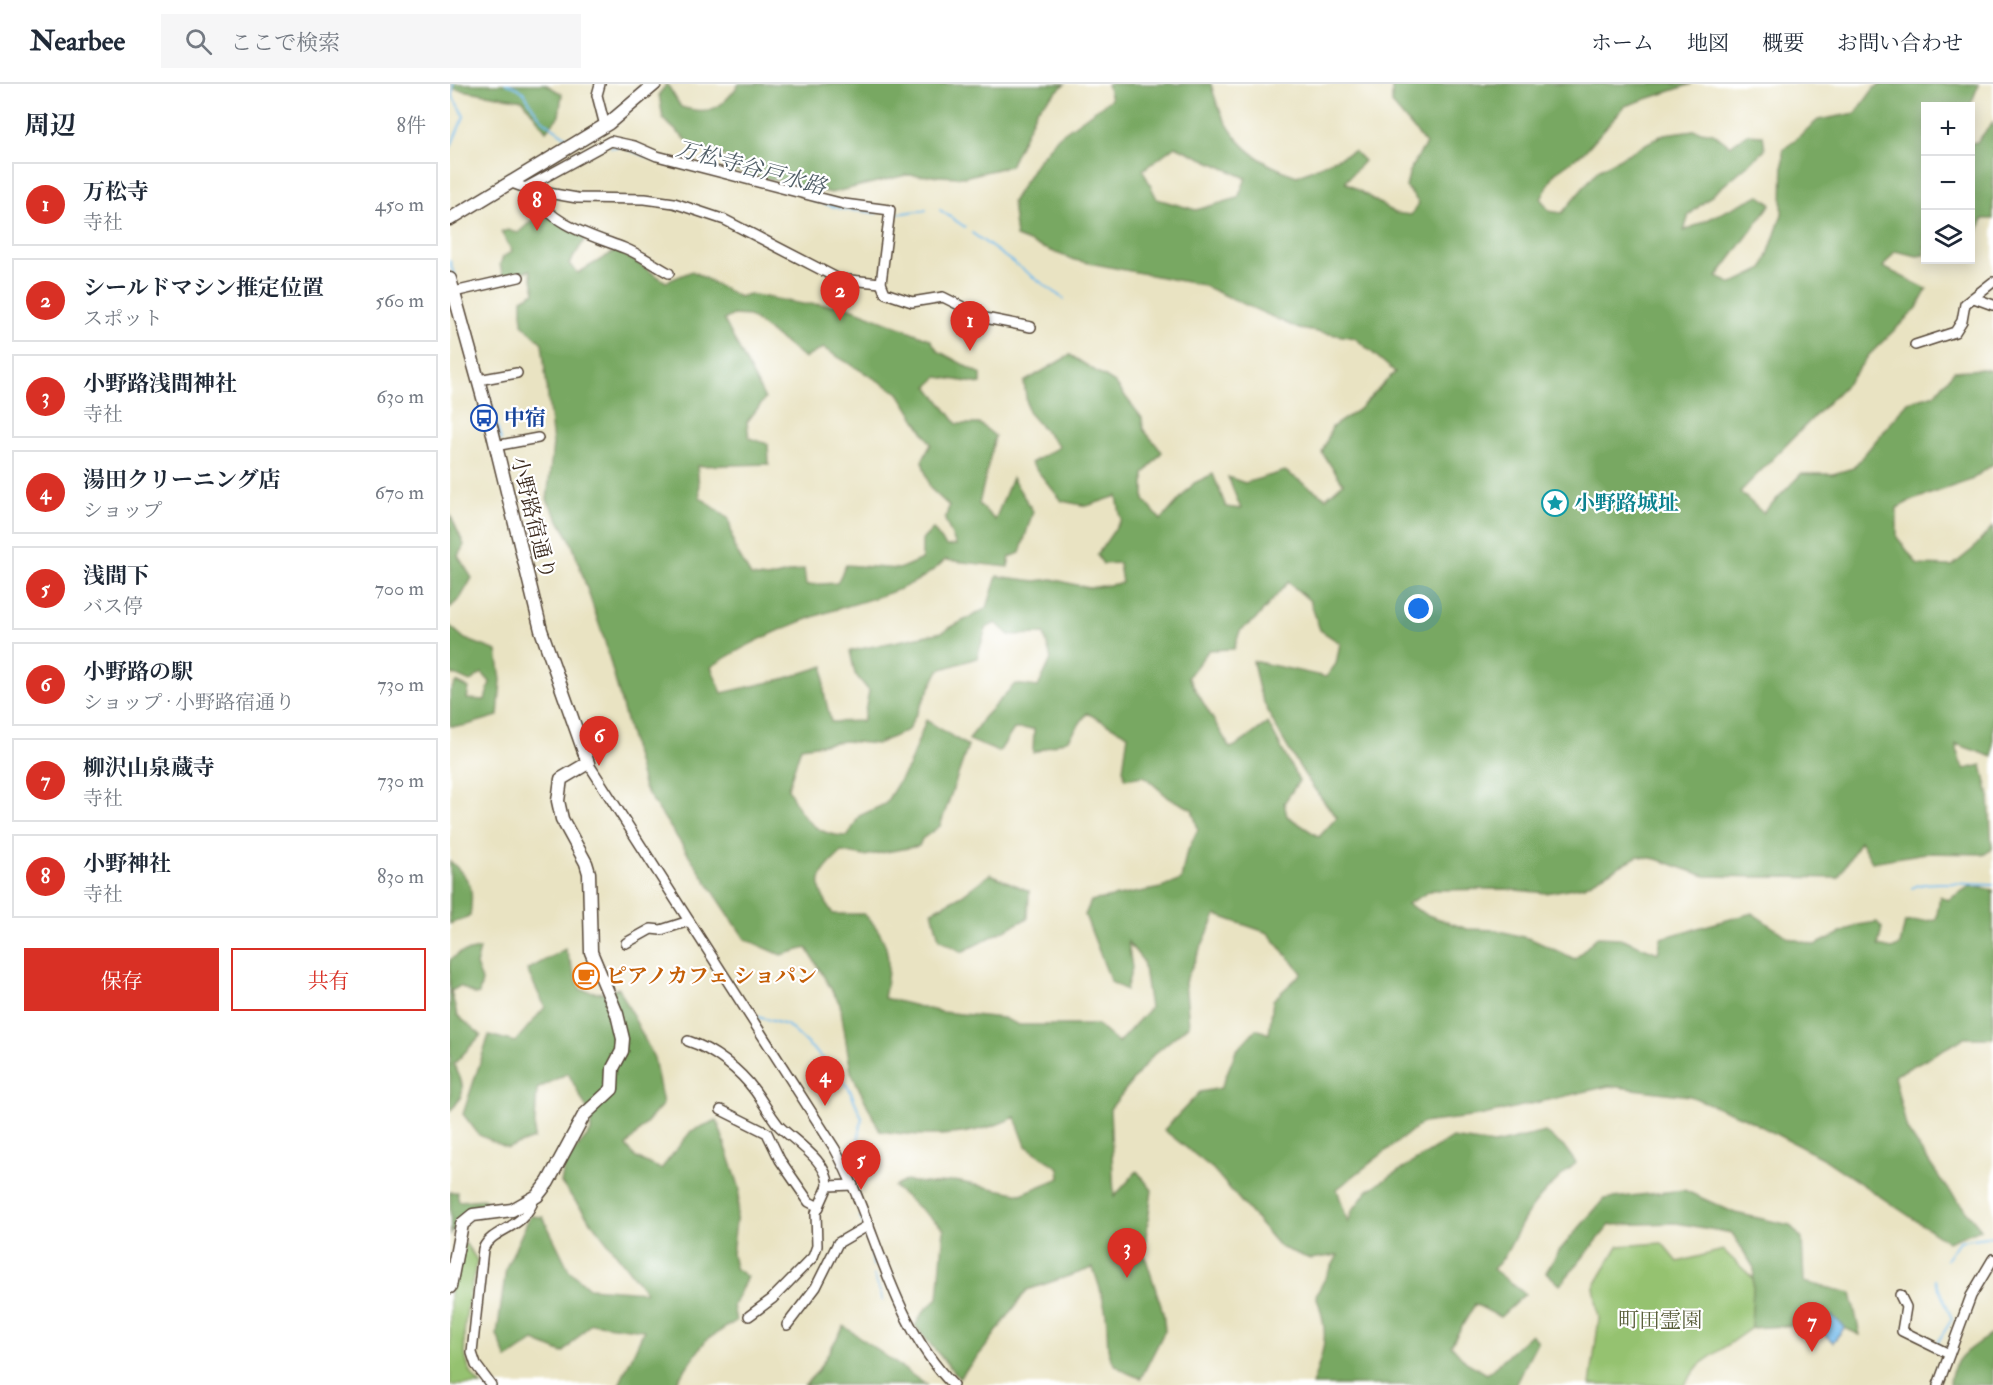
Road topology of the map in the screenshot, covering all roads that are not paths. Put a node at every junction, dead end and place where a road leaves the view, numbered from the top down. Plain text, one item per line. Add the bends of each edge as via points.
1 (600, 84) edge
2 (655, 84) edge
3 (605, 126) junction
4 (512, 183) junction
5 (528, 189) junction
6 (450, 219) edge
7 (669, 273) dead end
8 (519, 277) dead end
9 (450, 279) edge
10 (1993, 282) edge
11 (881, 283) junction
12 (454, 292) junction
13 (1974, 298) junction
14 (1993, 305) edge
15 (1031, 327) dead end
16 (1915, 345) dead end
17 (517, 373) dead end
18 (478, 380) junction
19 (538, 438) dead end
20 (495, 446) junction
21 (588, 763) junction
22 (689, 921) junction
23 (626, 943) dead end
24 (688, 1041) dead end
25 (721, 1110) dead end
26 (853, 1185) junction
27 (828, 1186) junction
28 (534, 1199) junction
29 (819, 1208) junction
30 (869, 1225) junction
31 (1993, 1259) edge
32 (450, 1287) edge
33 (1899, 1295) dead end
34 (749, 1316) dead end
35 (787, 1325) dead end
36 (1949, 1354) junction
37 (491, 1385) edge
38 (953, 1385) edge
39 (1938, 1385) edge

1 - 3 street via 597,95
2 - 3 main road
3 - 4 main road
4 - 5 street
4 - 6 main road
5 - 7 street via 564,223 585,235 626,248
5 - 11 street via 598,201 645,199 674,203 725,220 839,279
5 - 11 street via 612,141 844,204 890,210
8 - 12 street
9 - 12 main road, 小野路宿通り
10 - 13 street
11 - 15 street via 885,293 912,302 943,297 985,318
12 - 18 main road, 小野路宿通り
13 - 14 street
13 - 16 street via 1965,304 1955,332
17 - 18 street
18 - 20 main road, 小野路宿通り
19 - 20 street
20 - 21 main road, 小野路宿通り via 541,630
21 - 22 street
21 - 28 main road via 561,778 558,801 564,826 587,867 590,945 617,1014 623,1044 613,1068 611,1091 584,1114 548,1182
22 - 23 street via 661,930 651,929
22 - 26 street via 835,1149
24 - 27 street via 723,1060 752,1087 779,1126 810,1152
25 - 29 street via 766,1133 809,1202
26 - 27 street
26 - 30 street
27 - 29 street
28 - 32 main road via 512,1210 477,1214 464,1222
28 - 37 street via 521,1220 491,1238 483,1249 472,1353
29 - 34 street via 813,1257 772,1299
30 - 35 street via 838,1244 816,1287
30 - 38 street via 917,1341
31 - 36 street via 1971,1296
33 - 36 street via 1906,1307 1902,1331
36 - 39 street

